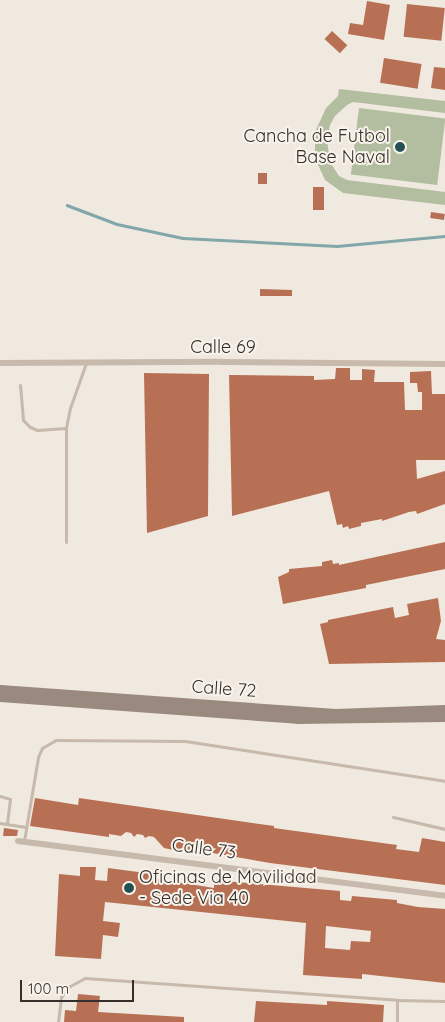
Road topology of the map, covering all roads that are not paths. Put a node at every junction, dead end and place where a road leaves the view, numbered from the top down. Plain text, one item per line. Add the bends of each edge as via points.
1 (86, 362) junction
2 (0, 363) edge
3 (445, 364) edge
4 (20, 385) dead end
5 (66, 428) junction
6 (66, 542) dead end
7 (0, 689) edge
8 (0, 697) edge
9 (445, 709) edge
10 (445, 717) edge
11 (445, 780) edge
12 (0, 796) edge
13 (393, 817) dead end
14 (0, 823) edge
15 (7, 824) junction
16 (26, 827) junction
17 (445, 829) edge
18 (21, 841) joint
19 (445, 896) edge
20 (397, 1000) junction
21 (445, 1001) edge
22 (58, 1022) edge
23 (397, 1022) edge

1 - 2 street, Calle 69
1 - 3 street, Calle 69
1 - 5 lane
4 - 5 lane via 23,420 30,427 37,430
5 - 6 lane
7 - 9 main road, Calle 72 via 335,713
8 - 10 main road, Calle 72 via 297,719
11 - 16 lane via 185,741 56,740 42,748 38,758
12 - 15 lane via 10,799
13 - 17 lane
14 - 15 lane
15 - 16 lane
16 - 18 lane
18 - 19 street, Calle 73
20 - 21 lane
20 - 22 lane via 85,978 70,986 61,997
20 - 23 lane

